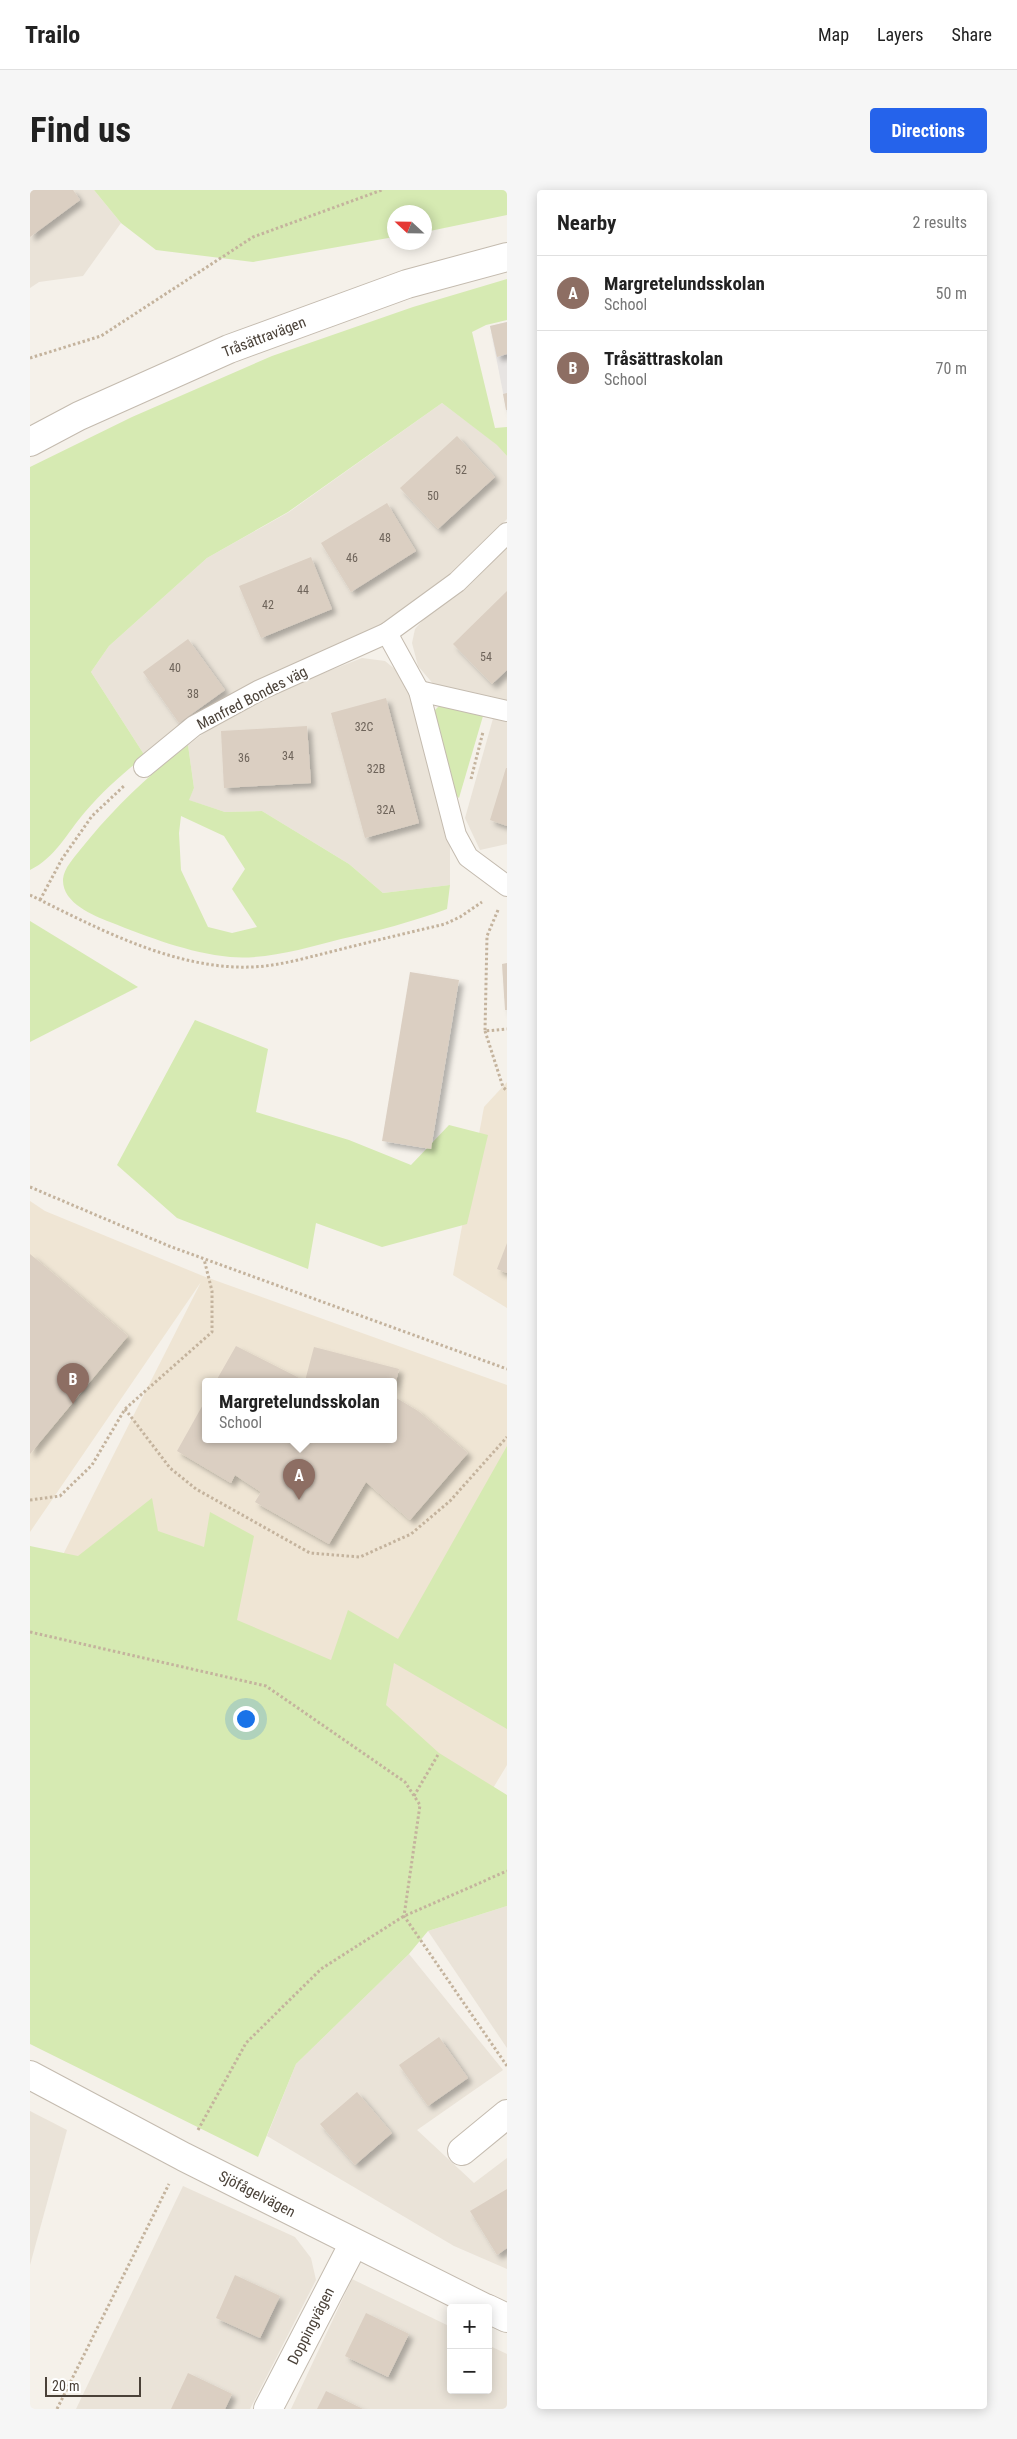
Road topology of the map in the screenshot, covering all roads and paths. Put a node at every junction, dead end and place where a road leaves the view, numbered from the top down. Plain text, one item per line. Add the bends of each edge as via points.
1 (382, 190) edge
2 (507, 257) edge
3 (30, 358) edge
4 (30, 442) edge
5 (507, 533) edge
6 (387, 634) junction
7 (419, 690) junction
8 (498, 709) edge
9 (144, 767) joint
10 (470, 780) dead end
11 (507, 886) edge
12 (30, 895) edge
13 (40, 900) junction
14 (507, 1029) edge
15 (485, 1031) junction
16 (507, 1091) edge
17 (30, 1187) edge
18 (204, 1259) junction
19 (507, 1369) edge
20 (125, 1409) junction
21 (507, 1437) edge
22 (30, 1500) edge
23 (30, 1632) edge
24 (439, 1754) dead end
25 (414, 1796) junction
26 (507, 1871) edge
27 (404, 1916) junction
28 (507, 2066) edge
29 (30, 2075) edge
30 (507, 2114) edge
31 (462, 2151) dead end
32 (184, 2157) junction
33 (354, 2243) junction
34 (479, 2304) edge
35 (492, 2310) edge
36 (507, 2318) edge
37 (57, 2409) edge
38 (268, 2409) edge

1 - 3 path via 253,237 101,336
2 - 4 street, Tråsättravägen via 407,284 229,349 79,416
5 - 6 lane, Manfred Bondes väg via 457,582
6 - 7 lane
6 - 9 lane, Manfred Bondes väg via 243,699 194,726
7 - 8 lane
7 - 11 lane via 456,835 468,857
8 - 10 path
9 - 13 path via 92,816 62,859
11 - 13 path via 445,924 286,962 252,967 214,964 168,954 99,930
11 - 15 path via 488,936
12 - 13 path
14 - 15 path
15 - 16 path
17 - 18 path
18 - 19 path
18 - 20 path via 212,1291 212,1332
20 - 21 path via 170,1468 196,1489 310,1553 360,1557 411,1534 450,1501
20 - 22 path via 92,1465 67,1490 60,1496
23 - 25 path via 266,1686 405,1782
24 - 25 path
25 - 27 path via 420,1806
26 - 27 path
27 - 28 path
27 - 32 path via 321,1970 246,2043
29 - 32 street, Sjöfågelvägen
30 - 31 street
32 - 33 street, Sjöfågelvägen
32 - 37 path
33 - 34 street, Sjöfågelvägen
33 - 38 street, Doppingvägen
35 - 36 street, Sjöfågelvägen

